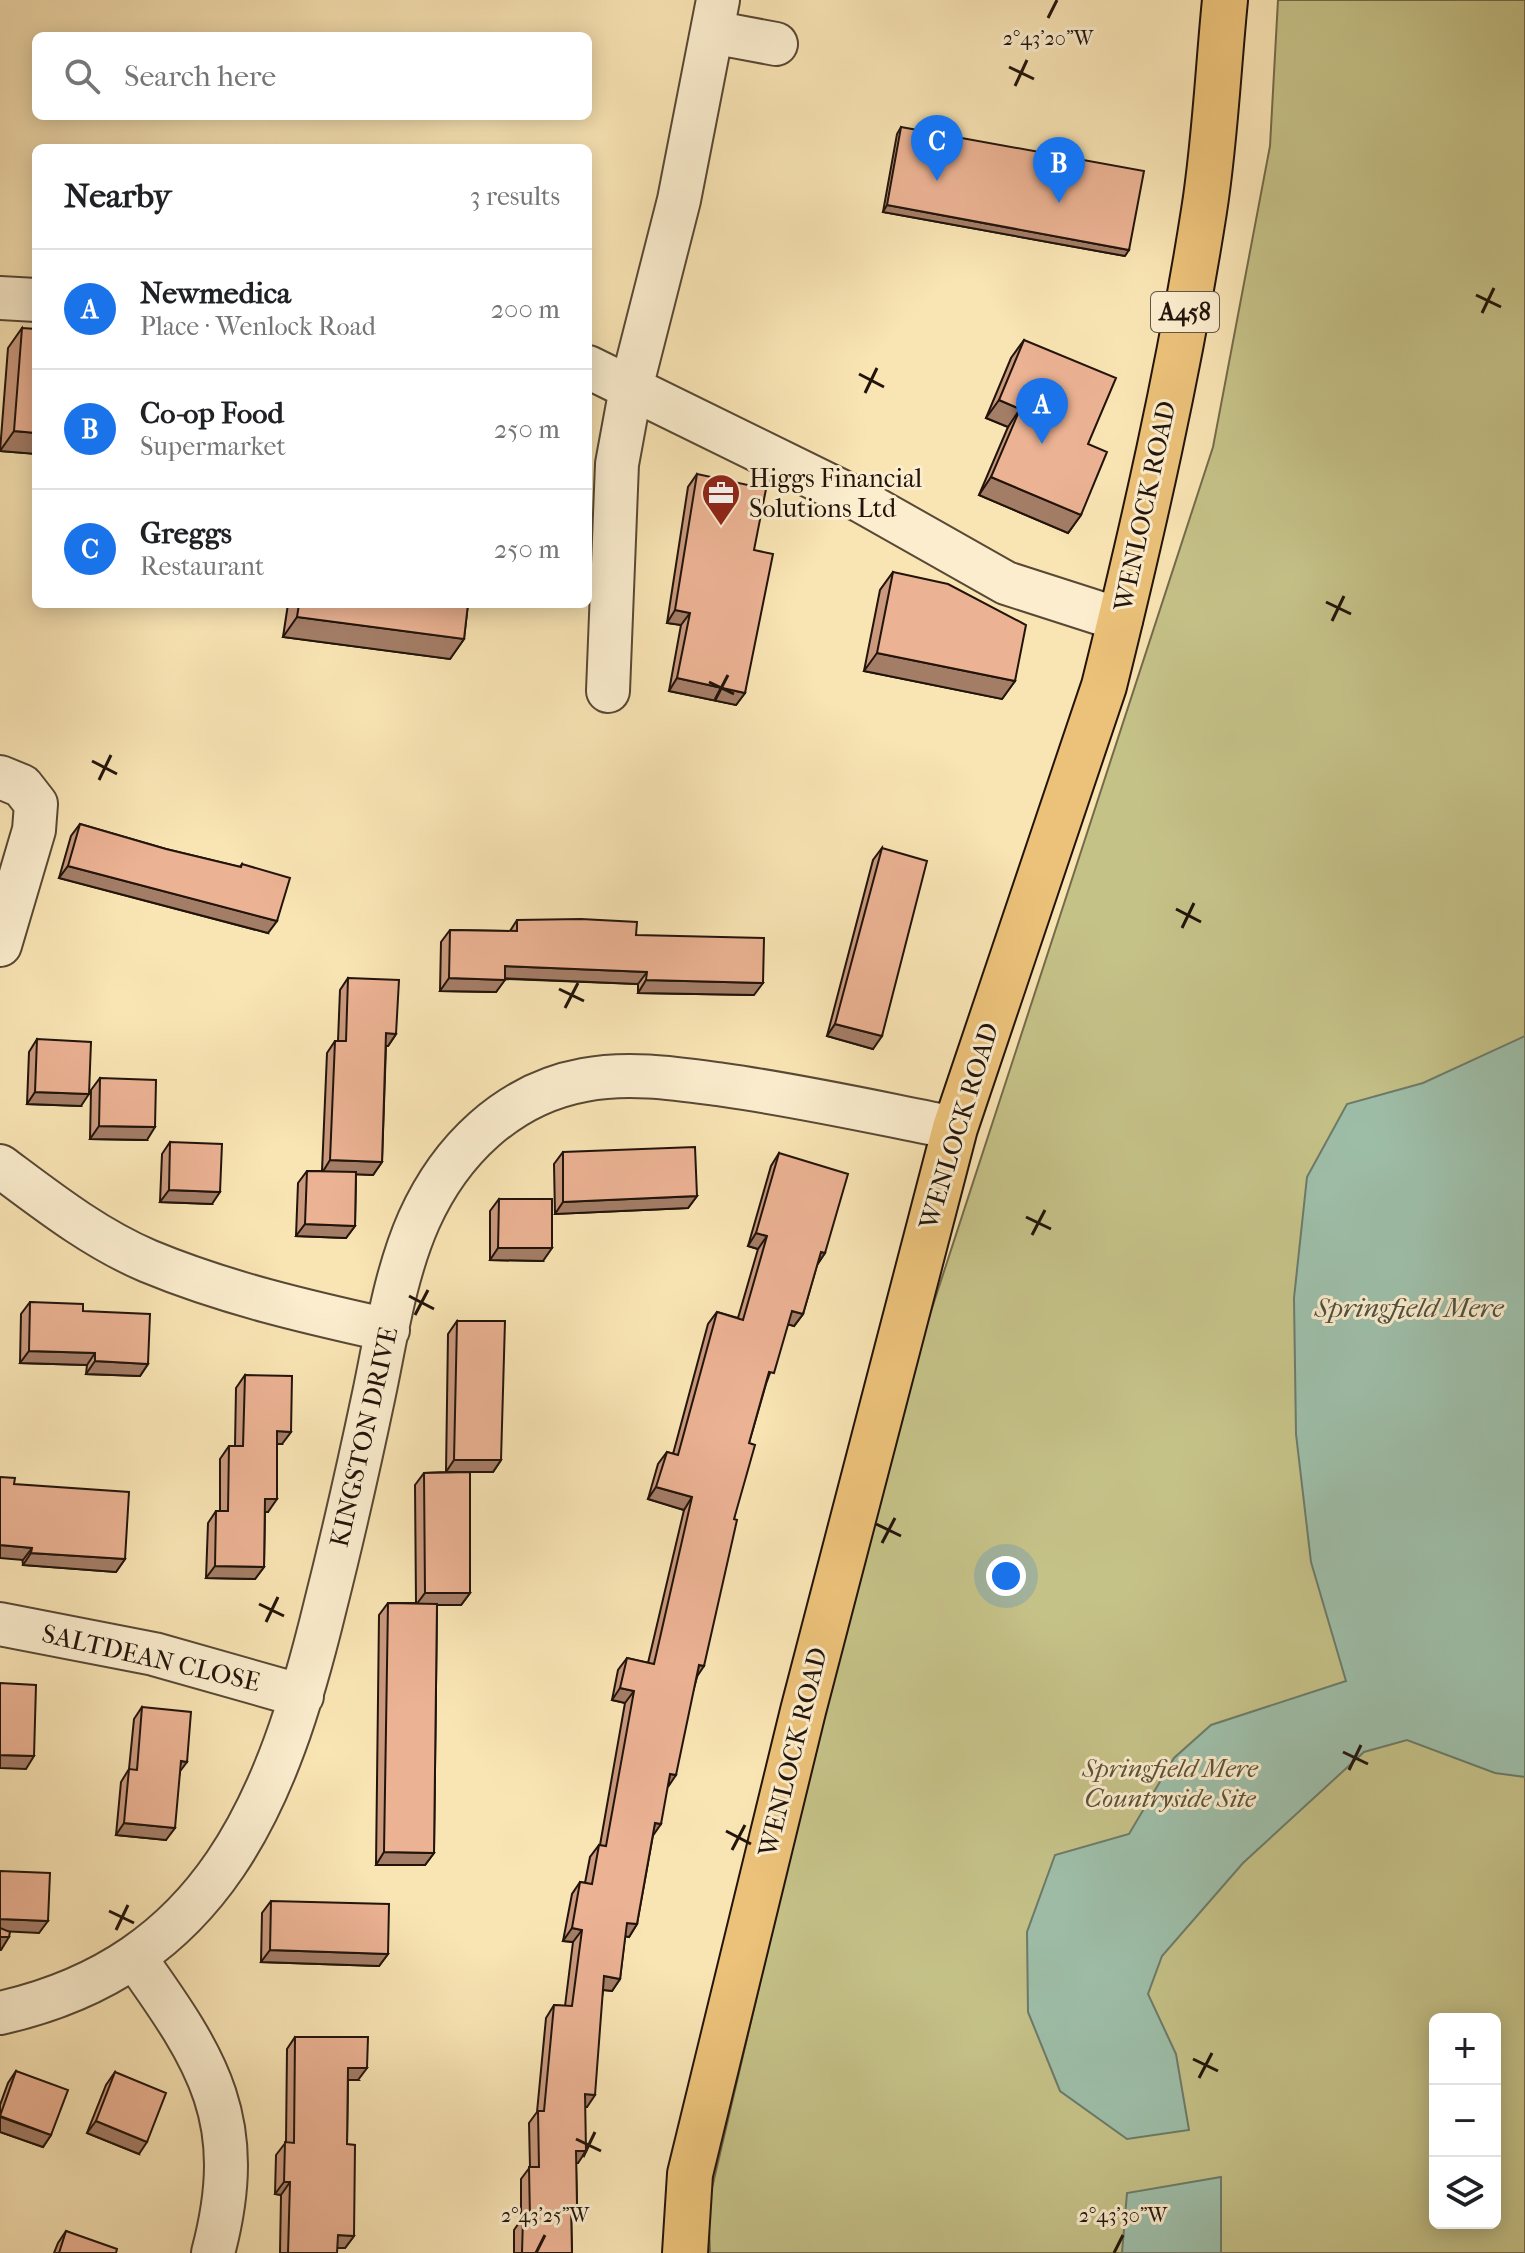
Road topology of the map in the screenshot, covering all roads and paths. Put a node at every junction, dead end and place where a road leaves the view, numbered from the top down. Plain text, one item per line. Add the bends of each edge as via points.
1 (1225, 0) edge
2 (715, 16) edge
3 (776, 44) dead end
4 (0, 298) edge
5 (32, 300) edge
6 (592, 369) edge
7 (631, 388) junction
8 (1121, 620) junction
9 (608, 691) dead end
10 (0, 777) edge
11 (0, 945) edge
12 (955, 1128) junction
13 (0, 1166) edge
14 (388, 1330) junction
15 (0, 1624) edge
16 (302, 1696) junction
17 (135, 1958) junction
18 (0, 2013) edge
19 (213, 2253) edge
20 (685, 2253) edge

1 - 8 main road, WENLOCK ROAD / A458 via 1204,210 1160,448
2 - 3 street
2 - 7 street via 679,200
4 - 5 street
6 - 7 street
7 - 8 street via 861,501 1006,583
7 - 9 street via 617,464
8 - 12 main road, WENLOCK ROAD / A458 via 1104,686
10 - 11 street via 22,786 36,804 34,830
12 - 14 street, KINGSTON DRIVE via 684,1080 613,1076 549,1090 492,1121 440,1181 418,1222
12 - 20 main road, WENLOCK ROAD / A458 via 803,1711 694,2159
13 - 14 street via 63,1213 147,1261 231,1291
14 - 16 street, KINGSTON DRIVE
15 - 16 street, SALTDEAN CLOSE via 154,1654
16 - 17 street, KINGSTON DRIVE via 244,1839 192,1907
17 - 18 street, KINGSTON DRIVE via 53,1998
17 - 19 street via 209,2073 222,2121 225,2209

